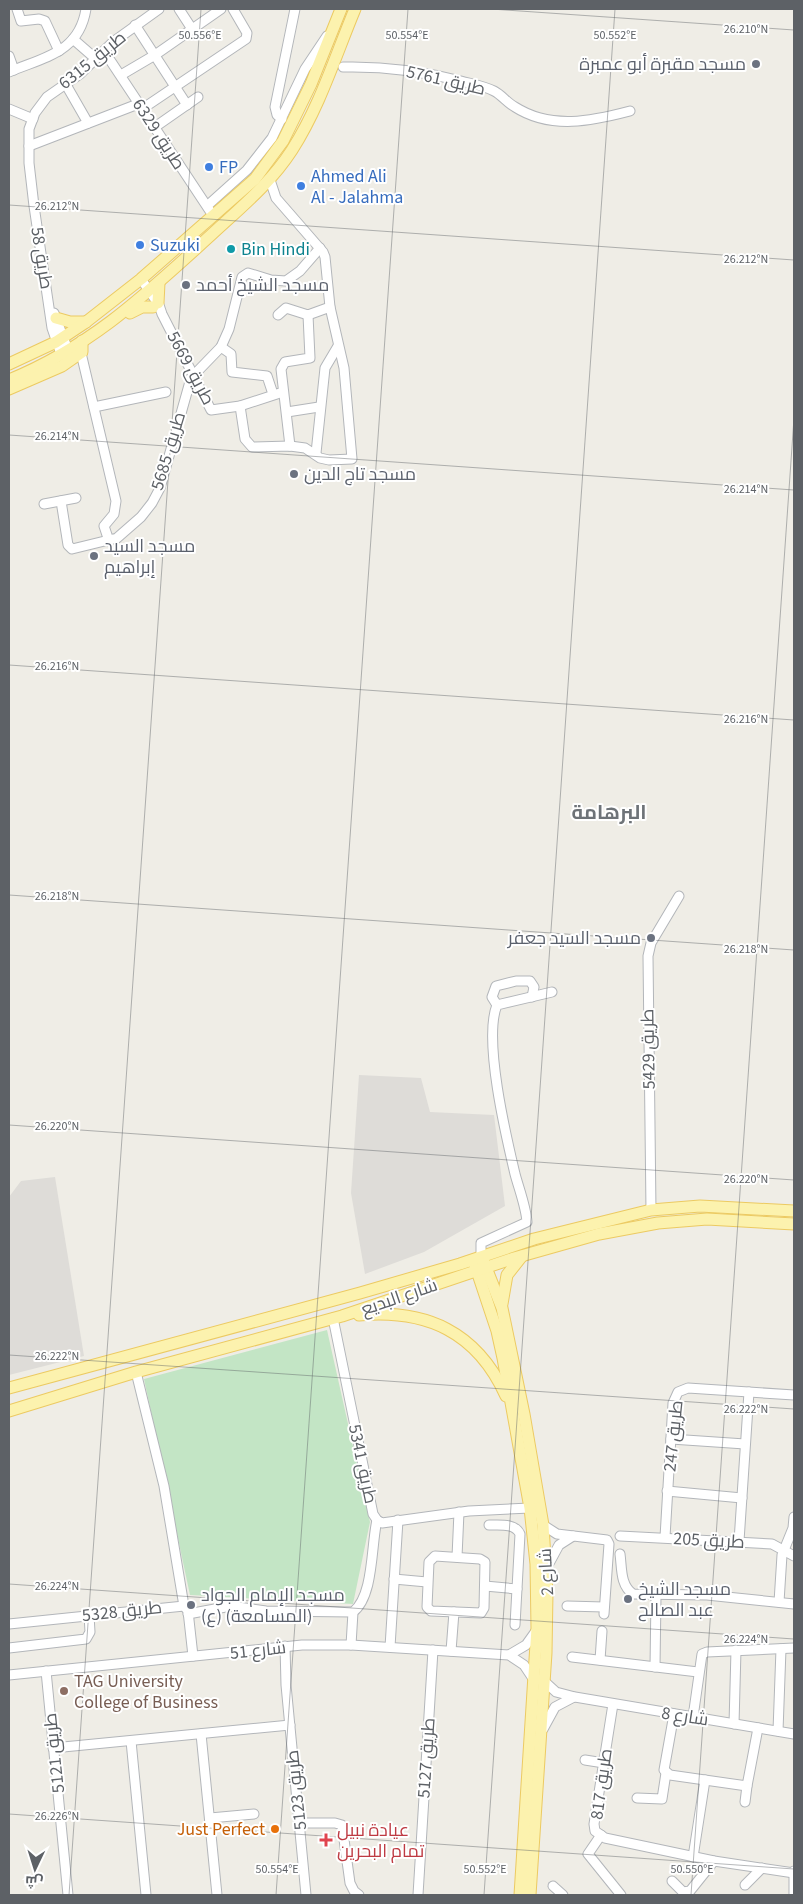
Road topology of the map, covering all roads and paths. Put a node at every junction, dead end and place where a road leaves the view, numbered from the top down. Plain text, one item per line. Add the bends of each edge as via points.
1 (17, 9) edge
2 (86, 9) edge
3 (159, 9) edge
4 (179, 9) edge
5 (222, 9) edge
6 (233, 9) edge
7 (295, 9) edge
8 (341, 9) edge
9 (355, 9) edge
10 (135, 25) junction
11 (335, 26) junction
12 (192, 29) junction
13 (73, 39) junction
14 (59, 51) junction
15 (104, 51) junction
16 (155, 55) junction
17 (9, 56) edge
18 (96, 59) junction
19 (339, 63) junction
20 (11, 71) edge
21 (121, 75) junction
22 (65, 83) junction
23 (174, 86) junction
24 (198, 97) dead end
25 (187, 105) junction
26 (140, 106) junction
27 (9, 109) edge
28 (630, 111) dead end
29 (32, 119) junction
30 (282, 119) junction
31 (88, 123) junction
32 (155, 127) junction
33 (29, 146) junction
34 (270, 180) junction
35 (208, 205) junction
36 (212, 218) junction
37 (320, 248) junction
38 (138, 281) junction
39 (159, 283) junction
40 (147, 294) junction
41 (49, 304) junction
42 (330, 307) junction
43 (158, 308) junction
44 (278, 315) dead end
45 (308, 315) junction
46 (56, 318) junction
47 (86, 322) junction
48 (111, 323) junction
49 (59, 340) junction
50 (338, 346) junction
51 (81, 347) junction
52 (221, 347) junction
53 (64, 352) junction
54 (9, 364) edge
55 (194, 373) junction
56 (9, 380) edge
57 (9, 389) edge
58 (166, 392) dead end
59 (284, 392) junction
60 (273, 394) junction
61 (240, 406) junction
62 (94, 407) junction
63 (319, 407) junction
64 (287, 412) junction
65 (290, 446) junction
66 (316, 453) junction
67 (76, 498) dead end
68 (61, 501) junction
69 (44, 504) dead end
70 (109, 540) junction
71 (679, 896) dead end
72 (552, 992) dead end
73 (532, 997) junction
74 (497, 1005) junction
75 (651, 1210) junction
76 (794, 1211) edge
77 (794, 1224) edge
78 (524, 1255) junction
79 (479, 1263) junction
80 (502, 1308) junction
81 (338, 1317) junction
82 (136, 1372) junction
83 (9, 1388) edge
84 (749, 1392) junction
85 (794, 1394) edge
86 (9, 1411) edge
87 (514, 1415) junction
88 (671, 1439) junction
89 (745, 1444) junction
90 (668, 1491) junction
91 (742, 1498) junction
92 (530, 1508) junction
93 (459, 1512) junction
94 (794, 1517) edge
95 (377, 1520) junction
96 (398, 1520) junction
97 (489, 1525) dead end
98 (543, 1525) junction
99 (573, 1536) junction
100 (620, 1536) dead end
101 (664, 1537) junction
102 (739, 1541) junction
103 (783, 1548) junction
104 (620, 1554) dead end
105 (794, 1556) edge
106 (457, 1558) junction
107 (546, 1569) junction
108 (394, 1579) junction
109 (427, 1582) junction
110 (485, 1586) junction
111 (517, 1589) junction
112 (656, 1596) junction
113 (779, 1602) junction
114 (794, 1604) edge
115 (567, 1606) dead end
116 (186, 1610) junction
117 (353, 1612) junction
118 (454, 1612) junction
119 (89, 1615) junction
120 (9, 1624) edge
121 (514, 1625) dead end
122 (537, 1628) junction
123 (602, 1631) dead end
124 (351, 1645) junction
125 (282, 1646) junction
126 (390, 1647) junction
127 (9, 1648) edge
128 (794, 1648) edge
129 (782, 1649) junction
130 (433, 1650) junction
131 (736, 1650) junction
132 (452, 1651) junction
133 (509, 1655) junction
134 (192, 1656) junction
135 (572, 1657) dead end
136 (600, 1660) junction
137 (655, 1667) junction
138 (46, 1671) junction
139 (698, 1672) junction
140 (9, 1674) edge
141 (539, 1680) junction
142 (575, 1697) junction
143 (613, 1704) junction
144 (674, 1714) junction
145 (693, 1717) junction
146 (734, 1724) junction
147 (290, 1725) junction
148 (758, 1728) junction
149 (778, 1731) junction
150 (542, 1732) junction
151 (201, 1734) junction
152 (794, 1734) edge
153 (131, 1740) junction
154 (53, 1748) junction
155 (585, 1760) dead end
156 (604, 1763) junction
157 (666, 1773) junction
158 (705, 1780) junction
159 (747, 1786) junction
160 (637, 1798) dead end
161 (745, 1802) dead end
162 (254, 1814) dead end
163 (210, 1818) junction
164 (299, 1823) junction
165 (600, 1835) junction
166 (693, 1857) junction
167 (714, 1861) junction
168 (762, 1868) junction
169 (794, 1872) edge
170 (672, 1882) dead end
171 (746, 1885) dead end
172 (553, 1886) dead end
173 (68, 1895) edge
174 (146, 1895) edge
175 (217, 1895) edge
176 (306, 1895) edge
177 (360, 1895) edge
178 (418, 1895) edge
179 (520, 1895) edge
180 (530, 1895) edge
181 (563, 1895) edge
182 (621, 1895) edge
183 (794, 1895) edge

1 - 14 street via 21,21 39,19 45,22
2 - 13 street via 80,31
3 - 10 street, طريق 6315
4 - 12 street
5 - 12 street
6 - 23 street via 247,33 246,39
7 - 30 street via 275,108
8 - 11 main road
9 - 19 main road
10 - 15 street, طريق 6315
10 - 16 street
11 - 30 street via 305,69
11 - 36 main road via 311,84 282,140 254,180
12 - 16 street
13 - 14 street
13 - 18 street
14 - 20 street
15 - 18 street, طريق 6315
15 - 21 street, طريق 6329
16 - 21 street
16 - 23 street
17 - 20 street
18 - 22 street, طريق 6315
19 - 28 street, طريق 5761 via 444,77 494,91 514,107 537,117 568,122 597,120
19 - 34 main road via 292,149
21 - 26 street, طريق 6329
22 - 29 street, طريق 6315 via 47,97
22 - 31 street
23 - 25 street
23 - 26 street
24 - 25 street
25 - 32 street
26 - 31 street
26 - 32 street, طريق 6329
27 - 29 street
29 - 33 street, طريق 58
30 - 35 street via 272,138 247,170
31 - 33 street
32 - 35 street, طريق 6329 via 198,195
33 - 41 street, طريق 58 via 30,177
34 - 37 street via 276,198
34 - 39 main road
35 - 36 street, طريق 6329
36 - 38 main road
37 - 42 street via 325,257
37 - 52 street via 300,271 286,281 248,273 242,277
38 - 40 street, طريق 5669
38 - 47 main road
39 - 40 main road
39 - 43 main road
40 - 43 street, طريق 5669
40 - 48 main road
41 - 46 street, طريق 58
41 - 49 street, طريق 58
42 - 45 street
42 - 50 street
43 - 48 main road via 138,308
43 - 55 street, طريق 5669
44 - 45 street via 286,308
45 - 59 street via 311,355 307,360 283,363
46 - 47 main road
46 - 49 street, طريق 58
47 - 49 main road
48 - 51 main road
49 - 53 street, طريق 58
49 - 54 main road
50 - 63 street via 324,368
50 - 66 street via 344,368 352,459 329,460 320,458
51 - 53 main road
51 - 57 main road via 62,366
51 - 62 street
52 - 55 street
52 - 60 street via 235,354 232,372 267,376
53 - 56 main road
55 - 61 street, طريق 5669 via 211,410
55 - 70 street, طريق 5685 via 188,384 160,488 152,503 127,531
58 - 62 street
59 - 60 street, طريق 5669
59 - 64 street
60 - 61 street, طريق 5669
61 - 65 street via 248,444 257,447
62 - 70 street via 117,505 104,526
63 - 64 street
63 - 66 street
64 - 65 street
65 - 66 street
67 - 68 street
68 - 69 street
68 - 70 street, طريق 5685 via 69,548
71 - 75 street, طريق 5429 via 648,956
72 - 73 street
73 - 74 street
73 - 74 street via 534,987 530,981 516,981 496,986 492,997
74 - 79 street via 492,1025 500,1098 527,1222 481,1243
75 - 76 main road, شارع البديع via 700,1206
75 - 79 main road, شارع البديع via 534,1239
77 - 78 main road, شارع البديع via 728,1219 658,1223 599,1234
78 - 79 main road, شارع البديع
78 - 80 main road via 507,1275
79 - 80 main road, شارع 2
79 - 81 main road, شارع البديع
79 - 83 main road, شارع البديع
79 - 87 main road, شارع 2
80 - 98 main road, شارع 2
81 - 82 main road, شارع البديع
81 - 87 main road via 406,1314 451,1331 485,1360
81 - 95 street, طريق 5341 via 373,1514
82 - 86 main road, شارع البديع
82 - 116 street via 164,1486
84 - 85 street, طريق 247
84 - 88 street, طريق 247 via 682,1389 674,1398
84 - 89 street
87 - 92 main road, شارع 2
88 - 89 street
88 - 90 street, طريق 247
89 - 91 street
90 - 91 street
90 - 101 street, طريق 247
91 - 102 street
92 - 93 street
92 - 122 main road, شارع 2 via 536,1564
93 - 96 street
93 - 106 street
94 - 103 street via 793,1528
95 - 96 street, طريق 5341
95 - 117 street via 367,1589
96 - 108 street, طريق 5341
97 - 111 street via 512,1526 519,1531
98 - 99 street via 557,1534
98 - 107 main road, شارع 2
99 - 107 street via 559,1545
99 - 115 street via 607,1540 609,1544 604,1610
100 - 101 street, طريق 205
101 - 102 street, طريق 205
102 - 103 street, طريق 205
103 - 105 street, طريق 205
103 - 113 street
104 - 112 street via 627,1589 633,1594
106 - 109 street via 431,1558
106 - 110 street via 484,1561
107 - 141 main road, شارع 2 via 547,1621
108 - 109 street
108 - 126 street, طريق 5341
109 - 118 street via 425,1602 428,1609
110 - 111 street
110 - 118 street via 481,1613
111 - 121 street
112 - 113 street via 707,1595
112 - 137 street
113 - 114 street
116 - 117 street via 231,1606 266,1611
116 - 119 street, طريق 5328
116 - 134 street, طريق 5328
117 - 124 street
118 - 132 street
119 - 120 street, طريق 5328
119 - 127 street via 90,1632 86,1639
122 - 133 street via 526,1645
122 - 141 main road, شارع 2
123 - 136 street
124 - 125 street, شارع 51
124 - 126 street, شارع 51
125 - 134 street, شارع 51
125 - 147 street, طريق 5123 via 282,1675
126 - 130 street, شارع 51
128 - 129 street
129 - 131 street
129 - 149 street
130 - 132 street, شارع 51
130 - 178 street, طريق 5127
131 - 139 street via 700,1655
131 - 146 street
132 - 133 street, شارع 51
133 - 141 street
134 - 138 street, شارع 51
135 - 136 street
136 - 137 street
137 - 139 street
138 - 140 street, شارع 51
138 - 154 street, طريق 5121
139 - 145 street
141 - 142 street, شارع 8 via 556,1692
141 - 150 main road, شارع 2
141 - 179 main road, شارع 2
142 - 143 street, شارع 8
142 - 150 street via 555,1707
143 - 144 street, شارع 8
143 - 156 street, طريق 817
144 - 145 street, شارع 8
144 - 157 street via 664,1767
145 - 146 street, شارع 8
146 - 148 street, شارع 8
147 - 151 street
147 - 164 street, طريق 5123
148 - 149 street, شارع 8
148 - 159 street
149 - 152 street, شارع 8
150 - 180 main road, شارع 2
151 - 153 street
151 - 163 street
153 - 154 street
153 - 174 street
154 - 173 street, طريق 5121
155 - 156 street
156 - 165 street, طريق 817 via 594,1824
157 - 158 street
157 - 160 street via 662,1799
158 - 159 street
158 - 166 street
159 - 161 street
162 - 163 street
163 - 175 street
164 - 176 street, طريق 5123
164 - 177 street via 335,1823 342,1826 350,1883
165 - 166 street, طريق 817
165 - 182 street via 588,1854
166 - 167 street, طريق 817
167 - 168 street, طريق 817
167 - 170 street via 704,1877 687,1893
168 - 169 street, طريق 817
168 - 171 street
169 - 183 street
172 - 181 street

